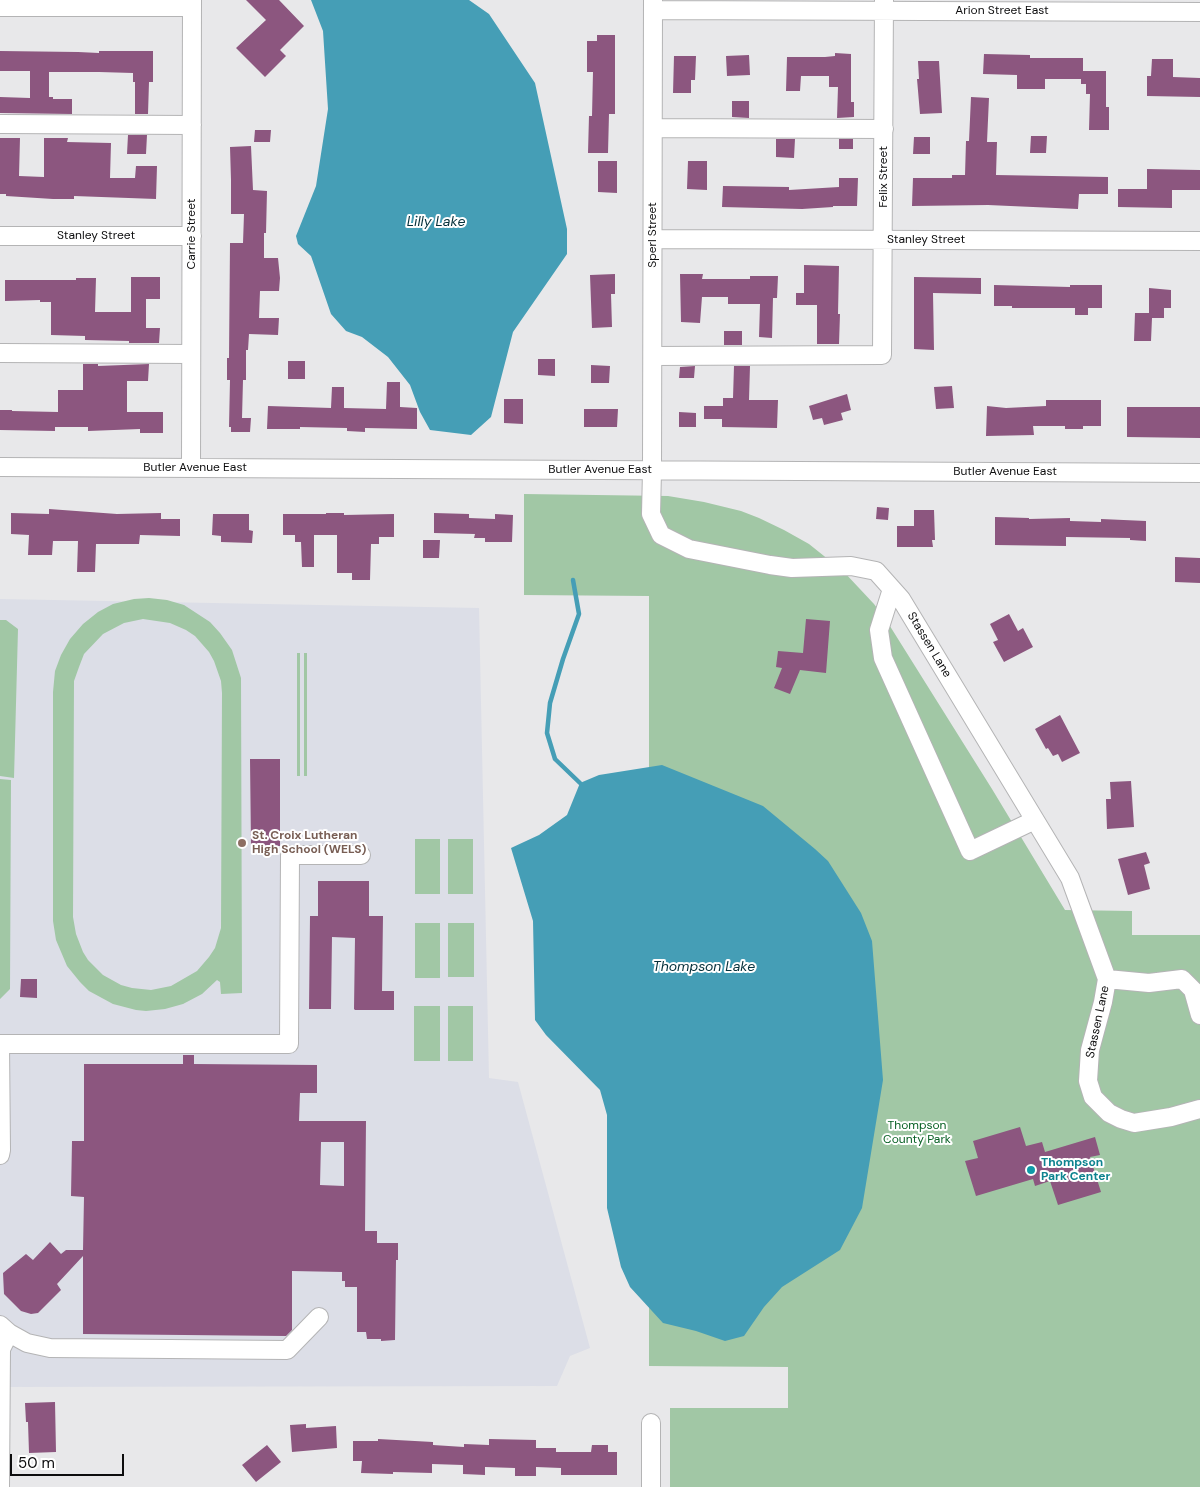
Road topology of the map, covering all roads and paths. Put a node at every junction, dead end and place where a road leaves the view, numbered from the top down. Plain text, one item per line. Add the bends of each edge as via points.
1 (192, 3) edge
2 (653, 5) edge
3 (884, 5) edge
4 (1115, 6) edge
5 (1171, 6) edge
6 (0, 7) edge
7 (1200, 12) edge
8 (0, 124) edge
9 (192, 125) junction
10 (653, 128) junction
11 (884, 129) junction
12 (0, 236) edge
13 (192, 236) junction
14 (653, 239) junction
15 (884, 240) junction
16 (1200, 241) edge
17 (0, 353) edge
18 (191, 354) junction
19 (653, 356) junction
20 (0, 467) edge
21 (191, 468) junction
22 (652, 471) junction
23 (1200, 473) edge
24 (892, 589) junction
25 (1035, 820) junction
26 (361, 855) dead end
27 (1107, 979) junction
28 (1200, 1015) edge
29 (0, 1044) edge
30 (0, 1081) edge
31 (1200, 1109) edge
32 (0, 1155) edge
33 (319, 1317) dead end
34 (3, 1328) edge
35 (651, 1423) dead end
36 (0, 1487) edge
37 (651, 1487) edge

1 - 6 street
1 - 9 street, Carrie Street
2 - 3 street, Arion Street East
2 - 10 street, Sperl Street
3 - 4 street, Arion Street East
3 - 11 street, Felix Street
4 - 5 street, Arion Street East
5 - 7 street, Arion Street East
8 - 9 street
9 - 13 street, Carrie Street
10 - 11 street
10 - 14 street, Sperl Street
11 - 15 street, Felix Street
12 - 13 street, Stanley Street
13 - 18 street, Carrie Street
14 - 15 street, Stanley Street
14 - 19 street, Sperl Street
15 - 16 street, Stanley Street
15 - 19 street, Felix Street via 882,355
17 - 18 street
18 - 21 street, Carrie Street
19 - 22 street, Sperl Street
20 - 21 street, Butler Avenue East
21 - 22 street, Butler Avenue East
22 - 23 street, Butler Avenue East
22 - 24 street, Stassen Lane via 651,514 661,535 689,549 792,568 851,566 876,571
24 - 25 street, Stassen Lane
24 - 25 street via 880,630 883,658 970,850
25 - 27 street, Stassen Lane via 1070,878
26 - 29 street via 290,855 289,1044
27 - 28 street, Stassen Lane via 1149,983 1182,978 1193,990
27 - 31 street, Stassen Lane via 1090,1050 1088,1081 1093,1097 1109,1113 1134,1123 1171,1118
29 - 30 street
30 - 32 street
33 - 34 street via 287,1350 50,1348 27,1343
34 - 36 street
35 - 37 street

